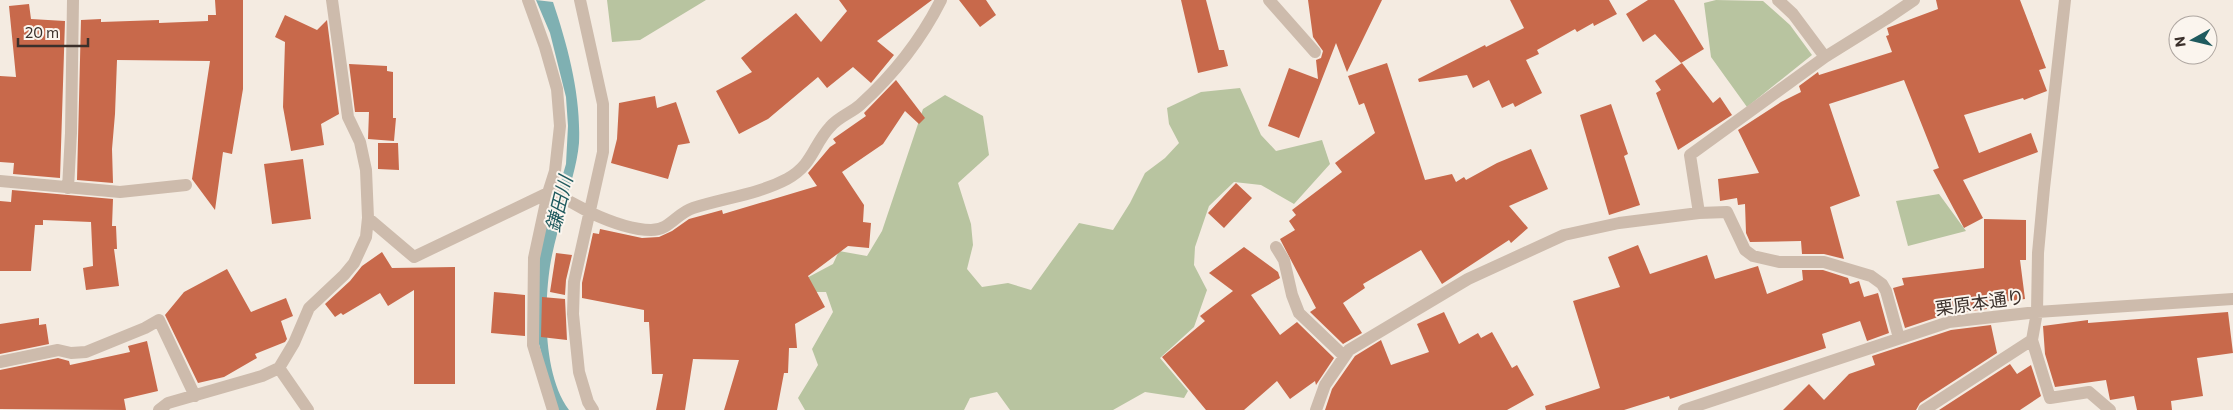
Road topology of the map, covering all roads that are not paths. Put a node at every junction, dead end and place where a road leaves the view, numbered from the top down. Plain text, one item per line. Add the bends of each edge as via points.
1 (73, 0) edge
2 (332, 0) edge
3 (528, 0) edge
4 (580, 0) edge
5 (1269, 0) edge
6 (1778, 0) edge
7 (1914, 0) edge
8 (2065, 0) edge
9 (940, 1) edge
10 (1315, 52) dead end
11 (1824, 57) junction
12 (0, 181) edge
13 (186, 185) dead end
14 (68, 188) junction
15 (550, 194) junction
16 (591, 213) junction
17 (1699, 213) junction
18 (368, 218) junction
19 (1276, 247) dead end
20 (2233, 299) edge
21 (2037, 312) junction
22 (1899, 338) junction
23 (2032, 340) junction
24 (1344, 356) junction
25 (0, 362) edge
26 (279, 368) junction
27 (195, 396) junction
28 (159, 410) edge
29 (308, 410) edge
30 (553, 410) edge
31 (593, 410) edge
32 (1316, 410) edge
33 (1684, 410) edge
34 (1924, 410) edge
35 (2110, 410) edge

1 - 14 street via 72,134
2 - 18 street via 348,117 360,142 366,170
3 - 15 street via 557,89 560,126
4 - 16 street via 604,104 603,152
5 - 10 street
6 - 11 street via 1793,14
7 - 11 street
8 - 21 street via 2038,253
9 - 16 street via 922,33 886,80 859,106 830,125 811,158 787,179 691,208 657,230 634,228
11 - 17 street via 1690,155
12 - 14 street
13 - 14 street via 120,192
15 - 16 street
15 - 18 street via 414,257
15 - 30 street via 534,258 533,345
16 - 31 street via 574,282 572,314 579,372
17 - 22 street via 1727,212 1745,250 1761,259 1824,262 1871,276 1886,291
17 - 24 street via 1619,223 1564,235 1468,279
18 - 26 street via 366,237 354,263 308,308 294,343
19 - 24 street via 1284,260 1299,313
20 - 21 street, 栗原本通り
21 - 22 street, 栗原本通り via 1949,322
21 - 23 street
22 - 33 street, 栗原本通り
23 - 34 street
23 - 35 street via 2050,398 2089,392
24 - 32 street via 1326,385
25 - 27 street via 58,350 86,352 158,320
26 - 27 street
26 - 29 street
27 - 28 street via 168,403

